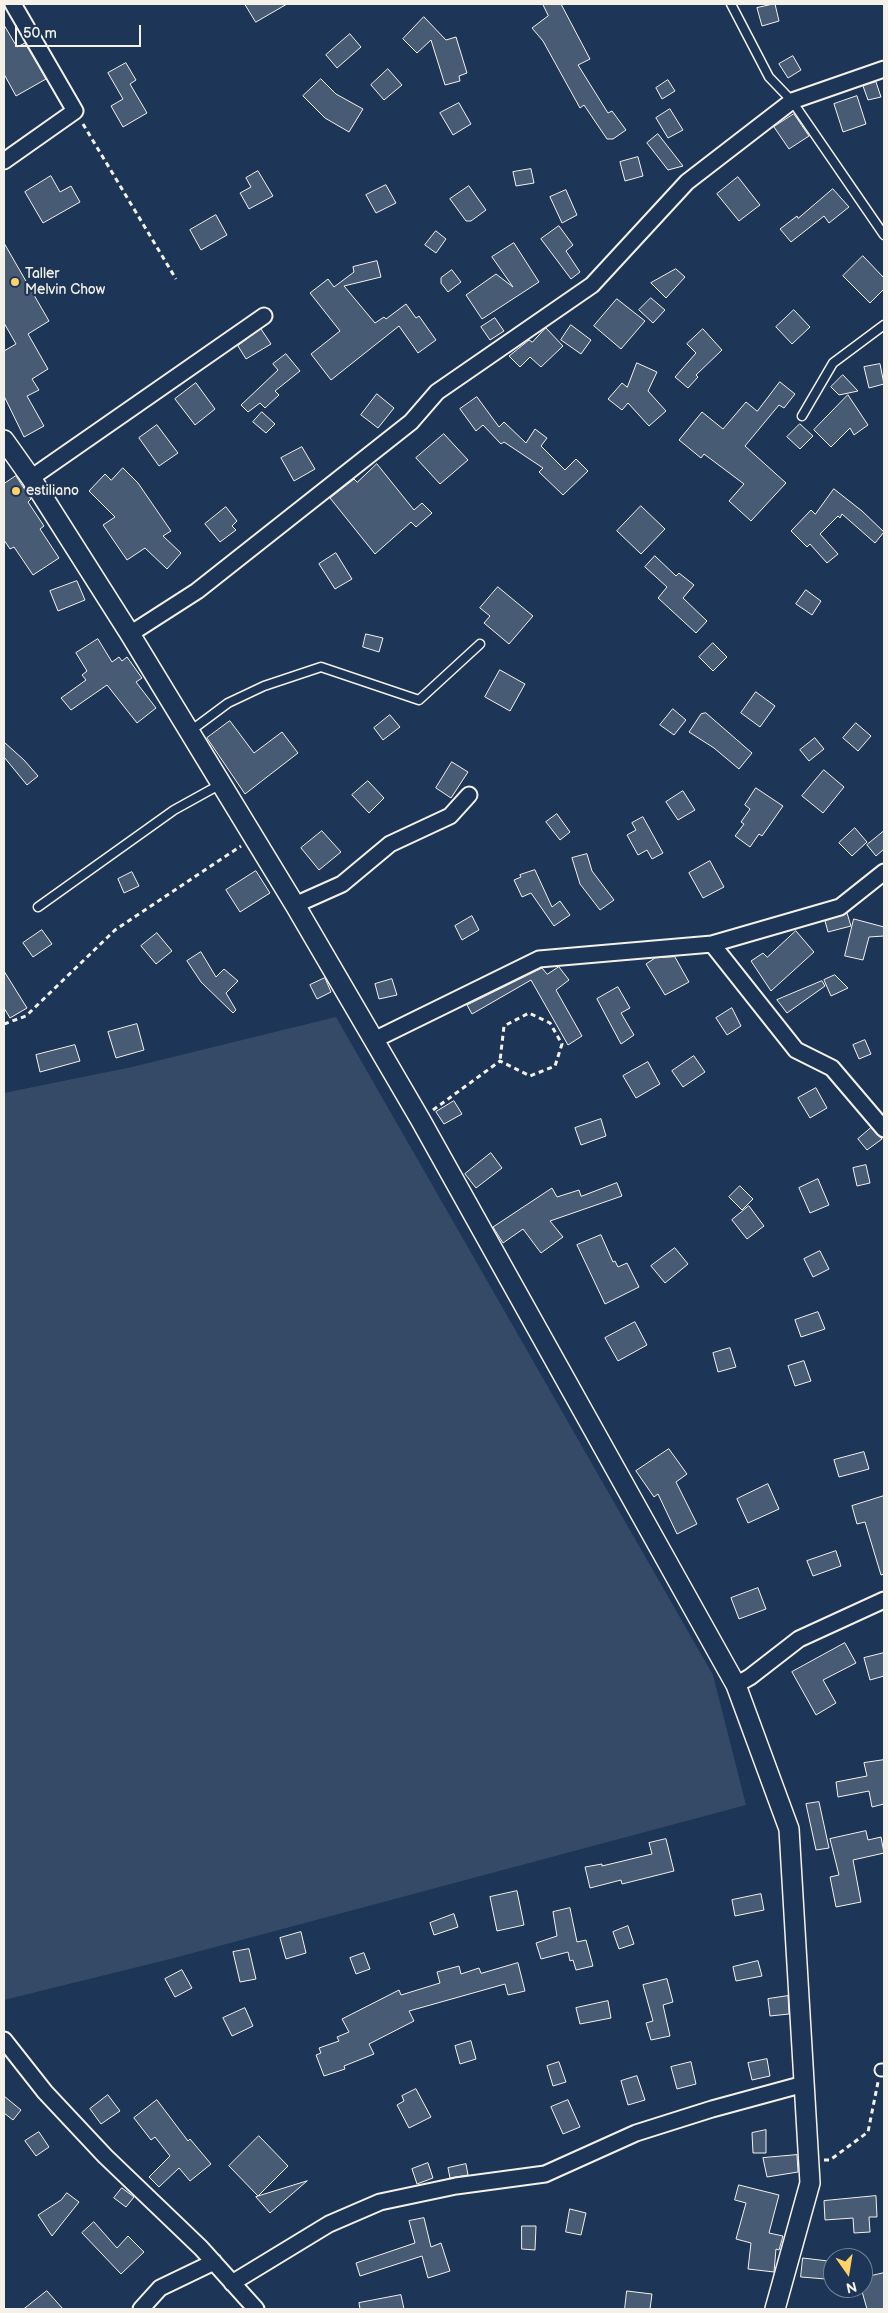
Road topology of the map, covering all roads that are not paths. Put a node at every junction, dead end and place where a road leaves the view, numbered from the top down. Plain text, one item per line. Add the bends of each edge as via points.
1 (12, 4) edge
2 (731, 4) edge
3 (884, 69) edge
4 (792, 101) junction
5 (4, 161) edge
6 (884, 235) edge
7 (264, 316) dead end
8 (884, 326) edge
9 (802, 416) dead end
10 (4, 440) edge
11 (31, 478) junction
12 (130, 634) junction
13 (480, 644) dead end
14 (189, 732) junction
15 (221, 784) junction
16 (469, 795) dead end
17 (884, 872) edge
18 (295, 905) junction
19 (38, 906) dead end
20 (712, 944) junction
21 (374, 1040) junction
22 (884, 1129) edge
23 (884, 1600) edge
24 (736, 1685) junction
25 (4, 2040) edge
26 (804, 2084) junction
27 (214, 2262) junction
28 (232, 2283) junction
29 (141, 2309) edge
30 (256, 2309) edge
31 (775, 2309) edge

1 - 5 street via 75,111
2 - 4 lane via 769,77
3 - 4 street
4 - 6 lane
4 - 12 street via 687,182 592,285 437,392 410,422 204,585
7 - 11 street
8 - 9 lane via 833,363
10 - 11 street
11 - 12 street
12 - 14 street
13 - 14 lane via 419,700 321,667 264,686 237,699
14 - 15 street
15 - 18 street
15 - 19 lane via 174,810
16 - 18 street via 450,816 390,844 342,884
17 - 20 street via 840,907
18 - 21 street
20 - 21 street via 539,959
20 - 22 street via 796,1050 832,1068
21 - 24 street
23 - 24 street via 800,1639
24 - 26 street via 789,1829
25 - 27 street via 45,2092 98,2149
26 - 28 street via 636,2133 546,2174 456,2186 380,2202 329,2224
26 - 31 street via 810,2183
27 - 28 street
27 - 29 street via 160,2288
28 - 30 street

